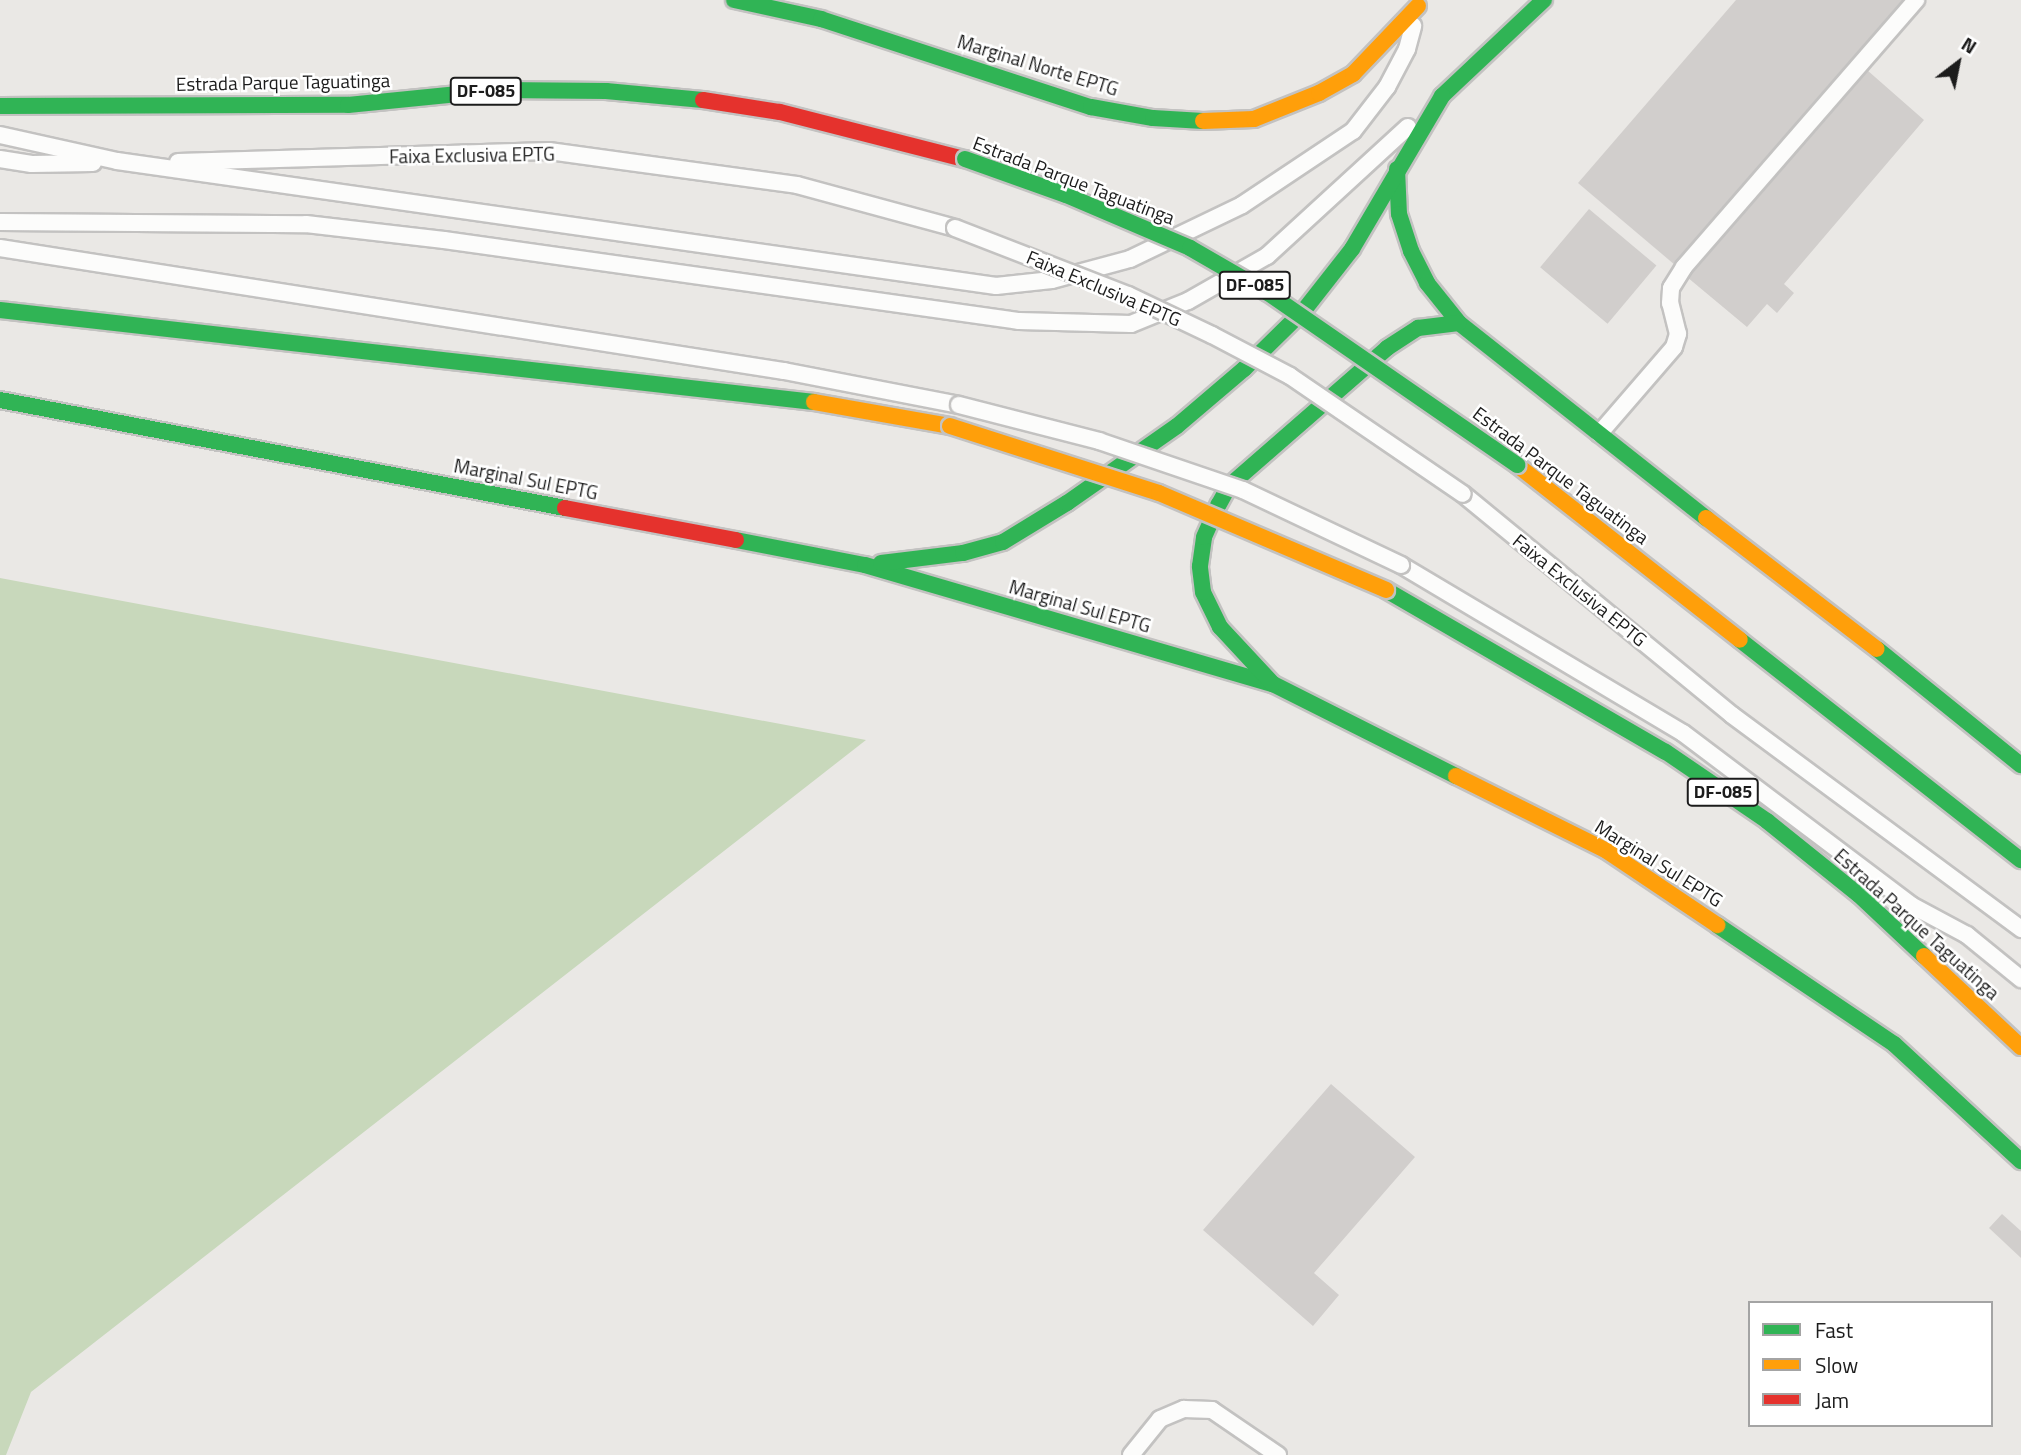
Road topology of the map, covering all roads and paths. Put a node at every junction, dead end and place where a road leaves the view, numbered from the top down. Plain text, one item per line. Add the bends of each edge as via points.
1 (734, 0) edge
2 (1517, 0) edge
3 (1916, 0) edge
4 (1541, 2) edge
5 (1418, 3) edge
6 (1442, 96) junction
7 (0, 106) edge
8 (0, 135) edge
9 (0, 159) edge
10 (124, 162) junction
11 (1397, 169) junction
12 (0, 222) edge
13 (0, 248) edge
14 (0, 310) edge
15 (1460, 323) junction
16 (0, 400) edge
17 (1599, 434) junction
18 (865, 565) junction
19 (1273, 684) junction
20 (2021, 765) edge
21 (2021, 860) edge
22 (2021, 929) edge
23 (2021, 979) edge
24 (2021, 1047) edge
25 (2021, 1161) edge
26 (1131, 1455) edge
27 (1278, 1455) edge

1 - 5 main road, Marginal Norte EPTG via 821,19 1091,107 1153,118 1209,121 1254,119 1353,74
2 - 4 main road
3 - 17 lane via 1684,267 1671,288 1678,334 1674,347
4 - 6 main road
5 - 10 lane via 1407,49 1387,87 1353,131 1242,205 1130,259 1052,280 996,286
6 - 11 main road
6 - 12 lane via 1267,256 1188,301 1131,324 1019,321 306,224
7 - 21 main road, Estrada Parque Taguatinga / DF-085, bridge via 348,105 498,90 606,91 780,112 965,159 1077,199 1190,248 1268,293 1517,465
8 - 10 lane
9 - 10 lane, Faixa Exclusiva EPTG via 32,164
10 - 22 lane, Faixa Exclusiva EPTG, bridge via 549,151 797,185 955,228 1128,295 1290,376 1463,494 1732,715
11 - 15 main road via 1399,214 1411,251 1427,283
11 - 18 main road via 1352,249 1305,309 1177,426 1003,542 963,553
13 - 23 lane, bridge via 770,368 959,404 1099,441 1243,490 1401,565 1683,733 1911,905 1967,935
14 - 24 main road, Estrada Parque Taguatinga / DF-085, bridge via 794,398 950,426 1159,493 1387,590 1666,752 1766,821 1859,895
15 - 17 main road
15 - 19 main road via 1418,328 1387,348 1229,486 1219,504 1204,537 1203,592 1220,627
16 - 18 main road, Marginal Sul EPTG
17 - 20 main road via 1850,626
18 - 19 main road, Marginal Sul EPTG
19 - 25 main road, Marginal Sul EPTG via 1607,851 1894,1044
26 - 27 lane via 1160,1419 1184,1409 1212,1410

